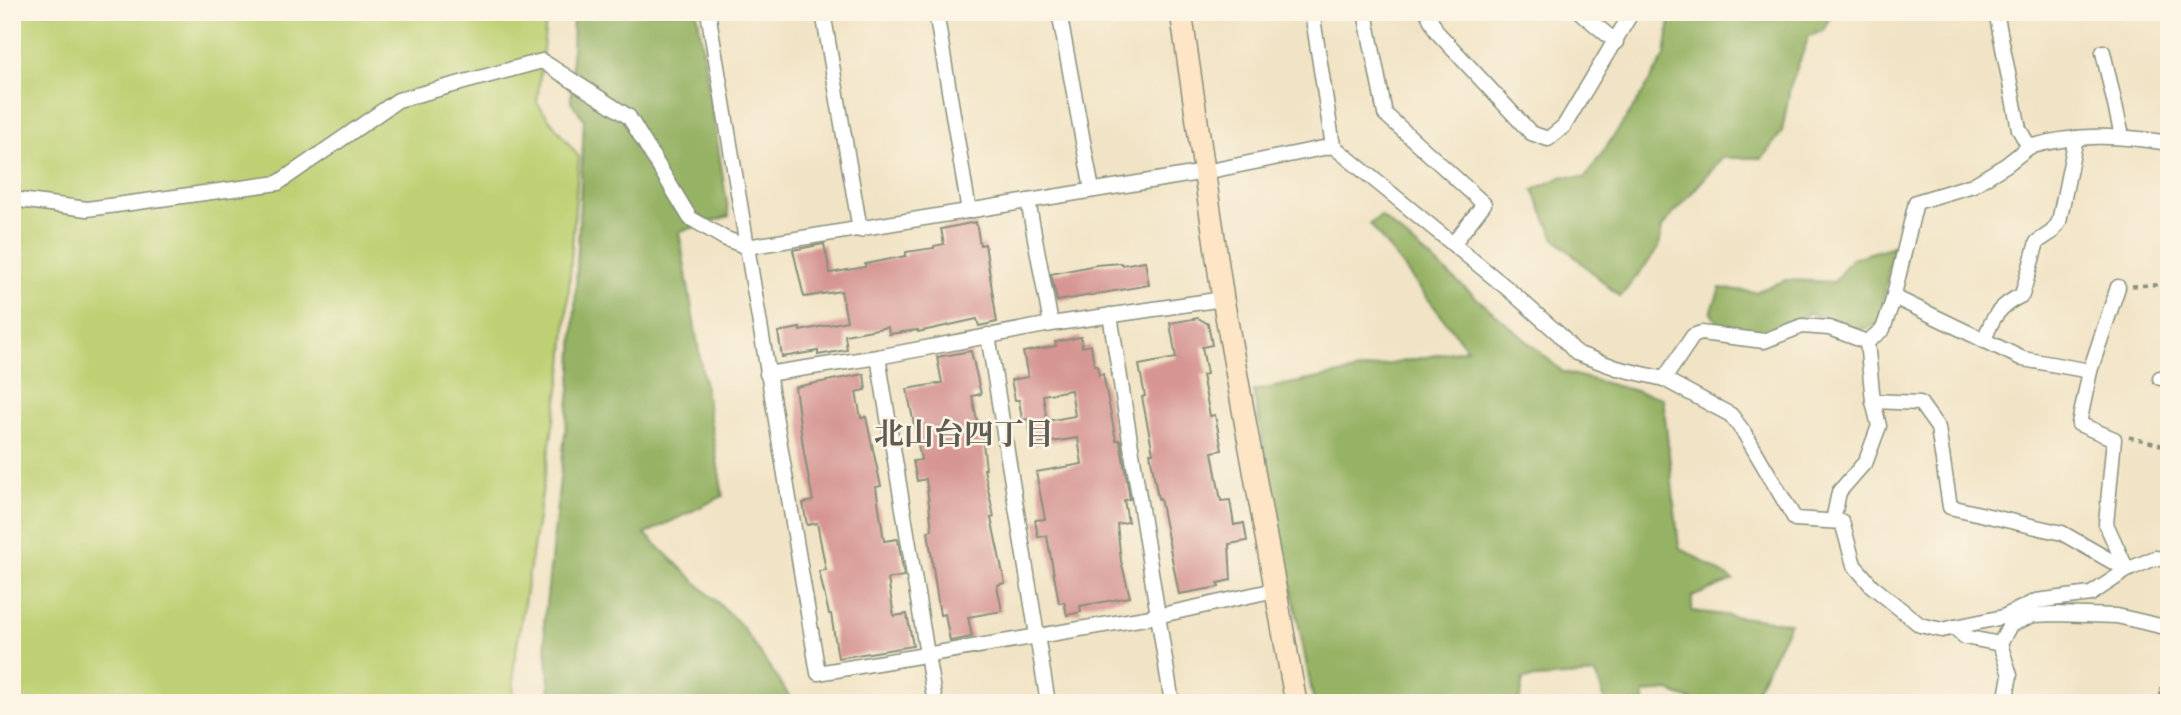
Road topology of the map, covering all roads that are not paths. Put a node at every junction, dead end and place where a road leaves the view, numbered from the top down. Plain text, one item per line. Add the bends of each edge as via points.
1 (708, 12) edge
2 (823, 12) edge
3 (936, 12) edge
4 (1059, 12) edge
5 (1181, 12) edge
6 (1312, 12) edge
7 (1365, 12) edge
8 (1427, 12) edge
9 (1580, 12) edge
10 (1632, 12) edge
11 (1996, 12) edge
12 (1616, 42) junction
13 (2103, 52) dead end
14 (2122, 136) junction
15 (2076, 138) junction
16 (2169, 143) edge
17 (1333, 146) junction
18 (2029, 147) junction
19 (1205, 172) junction
20 (1092, 190) junction
21 (12, 200) edge
22 (1028, 201) junction
23 (969, 211) junction
24 (860, 230) junction
25 (1453, 244) junction
26 (747, 247) junction
27 (2118, 287) road end
28 (1894, 297) junction
29 (1223, 299) junction
30 (1110, 315) junction
31 (1051, 324) junction
32 (988, 335) junction
33 (1984, 341) junction
34 (1867, 342) junction
35 (878, 357) junction
36 (2091, 371) junction
37 (767, 374) junction
38 (1664, 379) junction
39 (1872, 401) junction
40 (1833, 521) junction
41 (2169, 560) edge
42 (2127, 570) junction
43 (1275, 590) junction
44 (1157, 615) junction
45 (1954, 627) junction
46 (2169, 628) edge
47 (1037, 636) junction
48 (2000, 645) junction
49 (927, 656) junction
50 (2169, 688) edge
51 (935, 703) edge
52 (1048, 703) edge
53 (1172, 703) edge
54 (1296, 703) edge
55 (2005, 703) edge
56 (2166, 703) edge

1 - 26 street
2 - 24 street
3 - 23 street
4 - 20 street
5 - 19 street
6 - 17 street
7 - 25 street via 1385,114 1483,204
8 - 12 street via 1437,32 1531,133 1548,139 1564,126
9 - 12 street
10 - 12 street
11 - 18 street via 2019,129
13 - 14 street
14 - 15 street
14 - 16 street
15 - 18 street
15 - 33 street via 2059,222 2036,242 2022,295 2005,303 1991,321
17 - 19 street
17 - 25 street
18 - 28 street via 1973,185 1916,202
19 - 20 street
19 - 29 street
20 - 22 street
21 - 26 street via 87,209 278,183 398,100 542,61 629,117 690,218
22 - 23 street
22 - 31 street
23 - 24 street
24 - 26 street
25 - 38 street via 1576,353
26 - 37 street
27 - 36 street
28 - 33 street
28 - 34 street via 1883,330
29 - 30 street
29 - 43 street
30 - 31 street
30 - 44 street
31 - 32 street
32 - 35 street
32 - 47 street
33 - 36 street via 2023,359
34 - 38 street via 1829,328 1802,326 1764,341 1701,333 1693,336
34 - 39 street
35 - 37 street
35 - 49 street
36 - 42 street via 2079,424 2114,439 2106,524
37 - 49 street via 818,673
38 - 40 street via 1731,415 1796,519
39 - 40 street via 1879,426 1867,461 1839,492
39 - 42 street via 1920,403 1938,428 1950,507 2062,533
40 - 45 street via 1842,522 1854,565 1872,586 1920,625 1942,630
41 - 42 street via 2155,558
42 - 45 street via 2091,594 2036,601 2003,617
43 - 44 street
43 - 54 street
44 - 47 street
44 - 53 street
45 - 48 street via 1965,637
46 - 48 street via 2117,616 2033,615 2010,625
47 - 49 street
47 - 52 street
48 - 55 street via 2010,675
49 - 51 street
50 - 56 street

